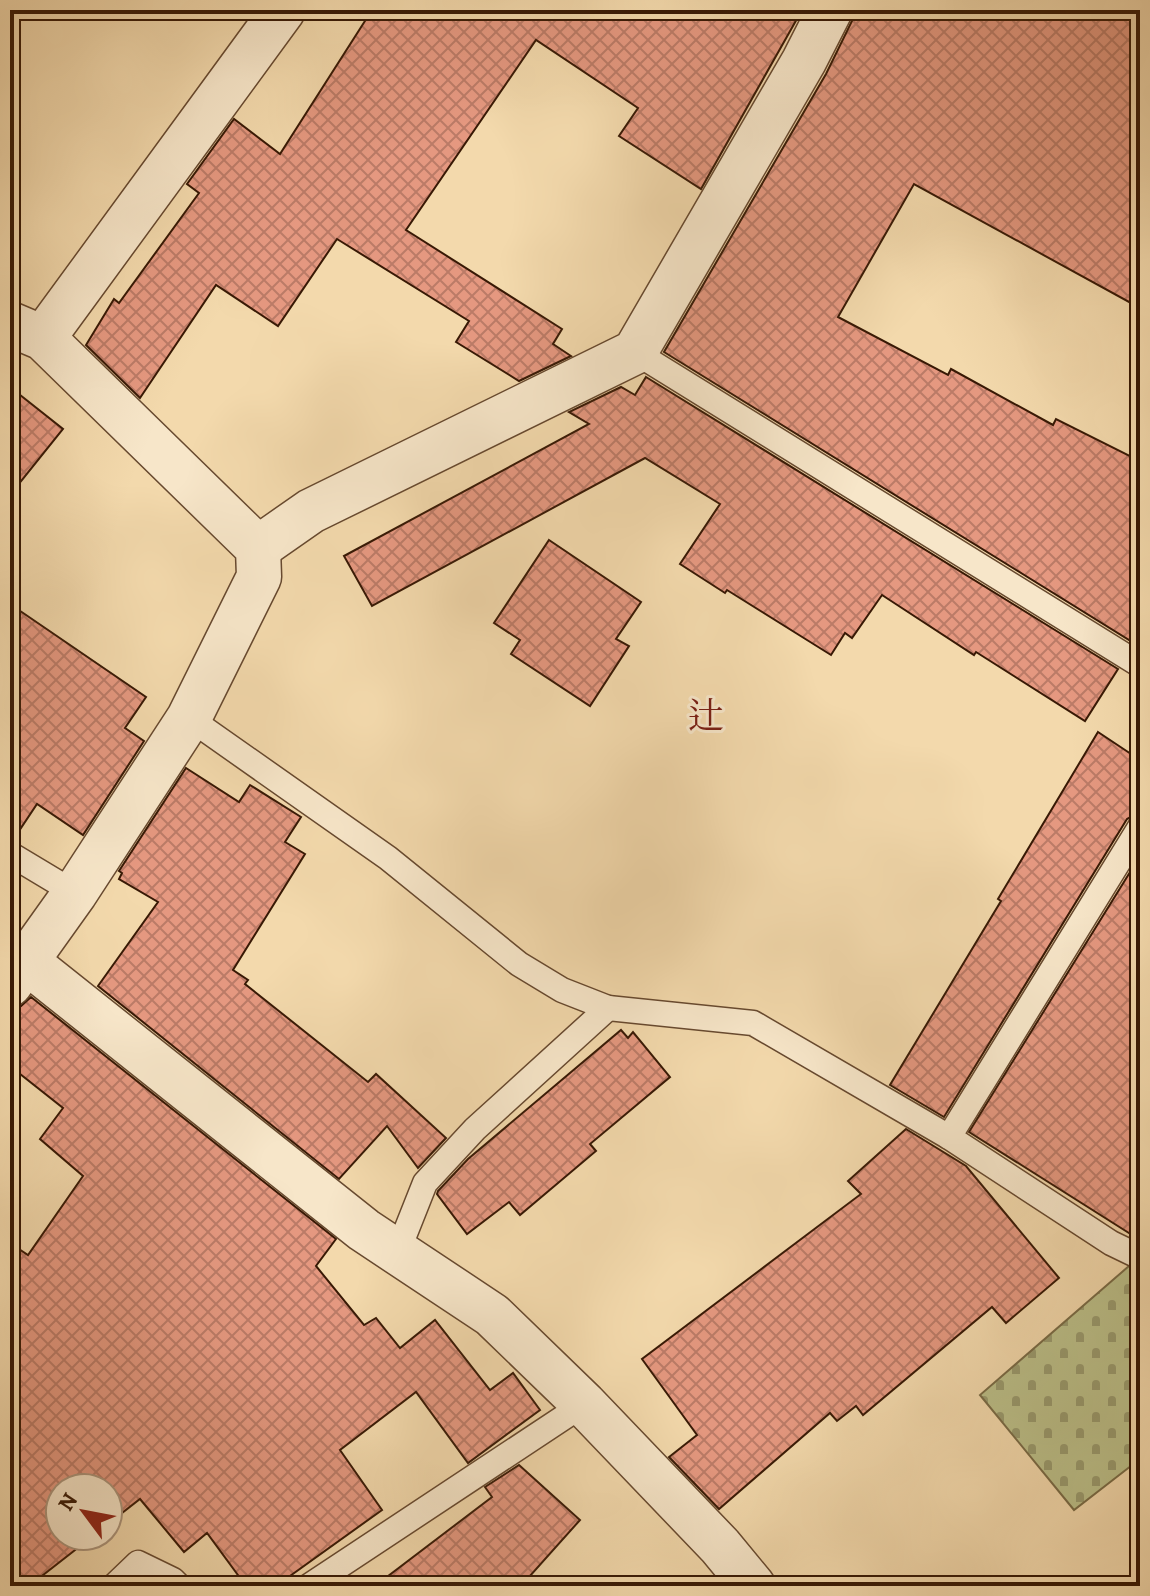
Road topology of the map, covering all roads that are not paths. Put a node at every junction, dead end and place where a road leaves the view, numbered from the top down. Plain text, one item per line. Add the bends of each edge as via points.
1 (283, 10) edge
2 (830, 10) edge
3 (27, 331) edge
4 (635, 352) junction
5 (258, 548) junction
6 (1140, 665) edge
7 (189, 718) junction
8 (1140, 827) edge
9 (10, 854) edge
10 (75, 893) junction
11 (18, 973) edge
12 (608, 1008) junction
13 (949, 1137) junction
14 (398, 1251) junction
15 (1140, 1257) edge
16 (584, 1404) junction
17 (114, 1586) edge
18 (179, 1586) edge
19 (309, 1586) edge
20 (753, 1586) edge

1 - 3 street
2 - 4 street
3 - 5 street
4 - 5 street via 311,511
4 - 6 lane
5 - 7 street via 259,577
7 - 10 street
7 - 12 lane via 388,858 519,964 562,990
8 - 13 lane
9 - 10 lane
10 - 11 street
11 - 14 street
12 - 13 lane via 753,1023
12 - 14 lane via 475,1129 425,1183
13 - 15 lane
14 - 16 street via 492,1315
16 - 19 lane
16 - 20 street
17 - 18 lane via 138,1563

